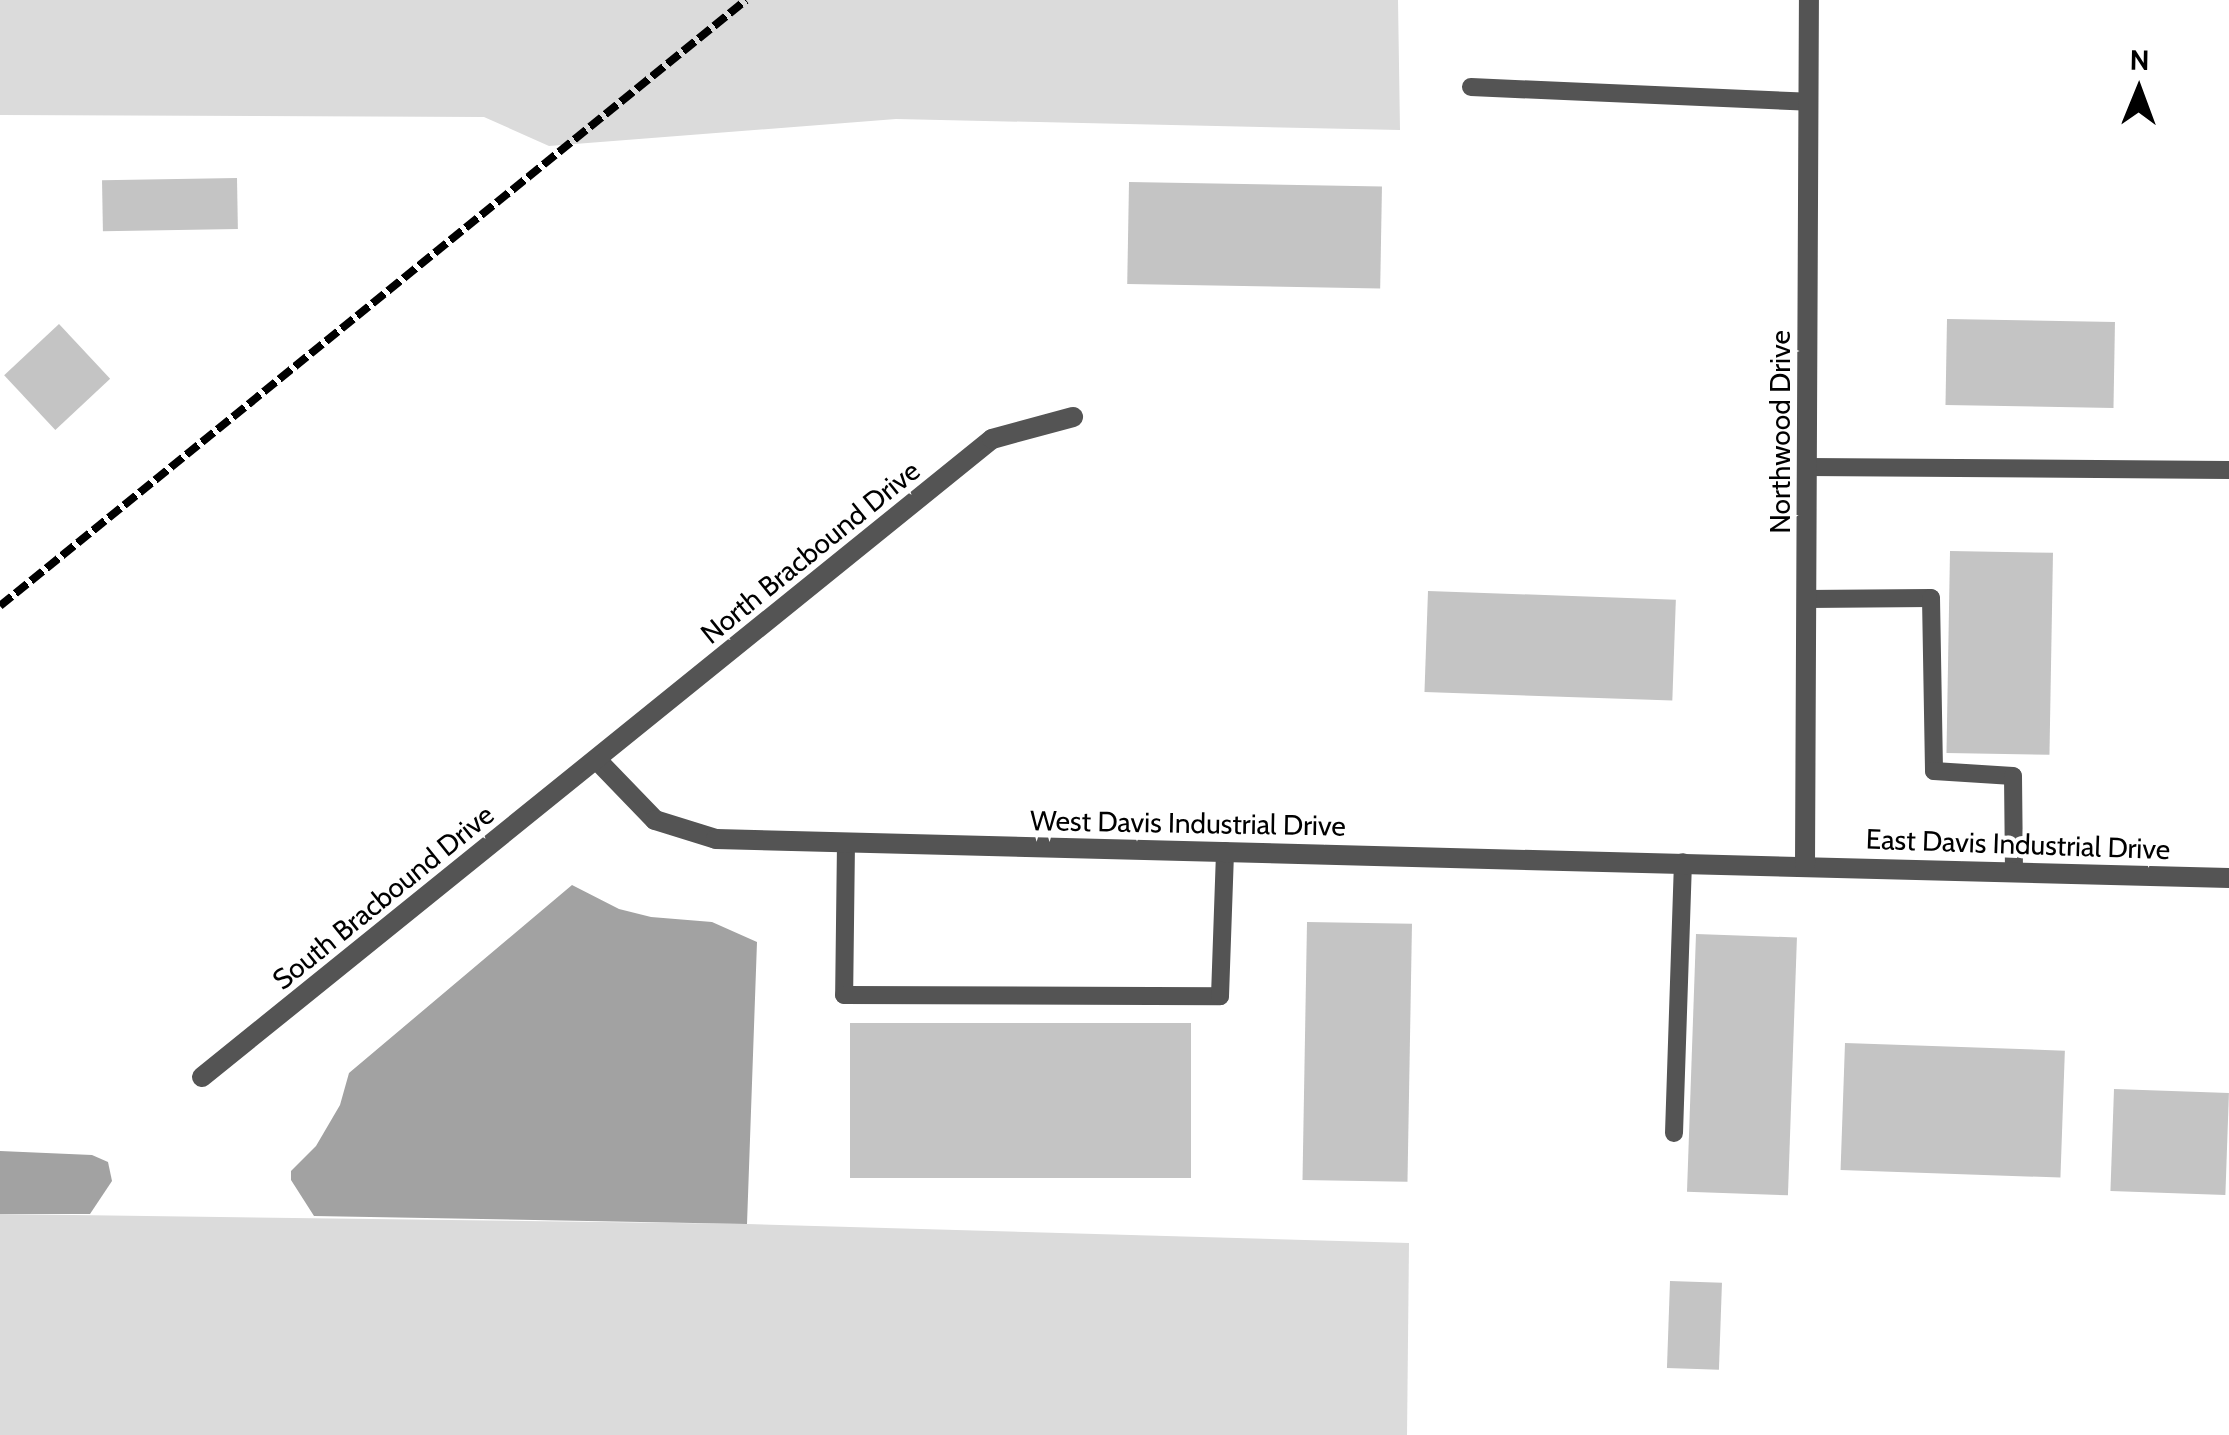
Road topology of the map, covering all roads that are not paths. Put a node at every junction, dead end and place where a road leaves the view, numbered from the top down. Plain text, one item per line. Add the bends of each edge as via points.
1 (1809, 0) edge
2 (1472, 87) dead end
3 (1809, 102) junction
4 (1073, 417) dead end
5 (1807, 467) junction
6 (2229, 470) edge
7 (1806, 599) junction
8 (598, 760) junction
9 (846, 842) junction
10 (1225, 851) junction
11 (1683, 862) junction
12 (1805, 865) junction
13 (2014, 872) junction
14 (2229, 878) edge
15 (202, 1077) dead end
16 (1674, 1133) dead end

1 - 3 street, Northwood Drive
2 - 3 lane
3 - 5 street, Northwood Drive
4 - 8 street, North Bracbound Drive via 992,439
5 - 6 lane
5 - 7 street, Northwood Drive
7 - 12 street, Northwood Drive
7 - 13 lane via 1932,598 1934,771 2014,776
8 - 9 street, West Davis Industrial Drive via 655,820 716,840
8 - 15 street, South Bracbound Drive
9 - 10 street, West Davis Industrial Drive
9 - 10 lane via 844,995 1220,996
10 - 11 street, West Davis Industrial Drive
11 - 12 street, West Davis Industrial Drive
11 - 16 lane
12 - 13 street, East Davis Industrial Drive
13 - 14 street, East Davis Industrial Drive

